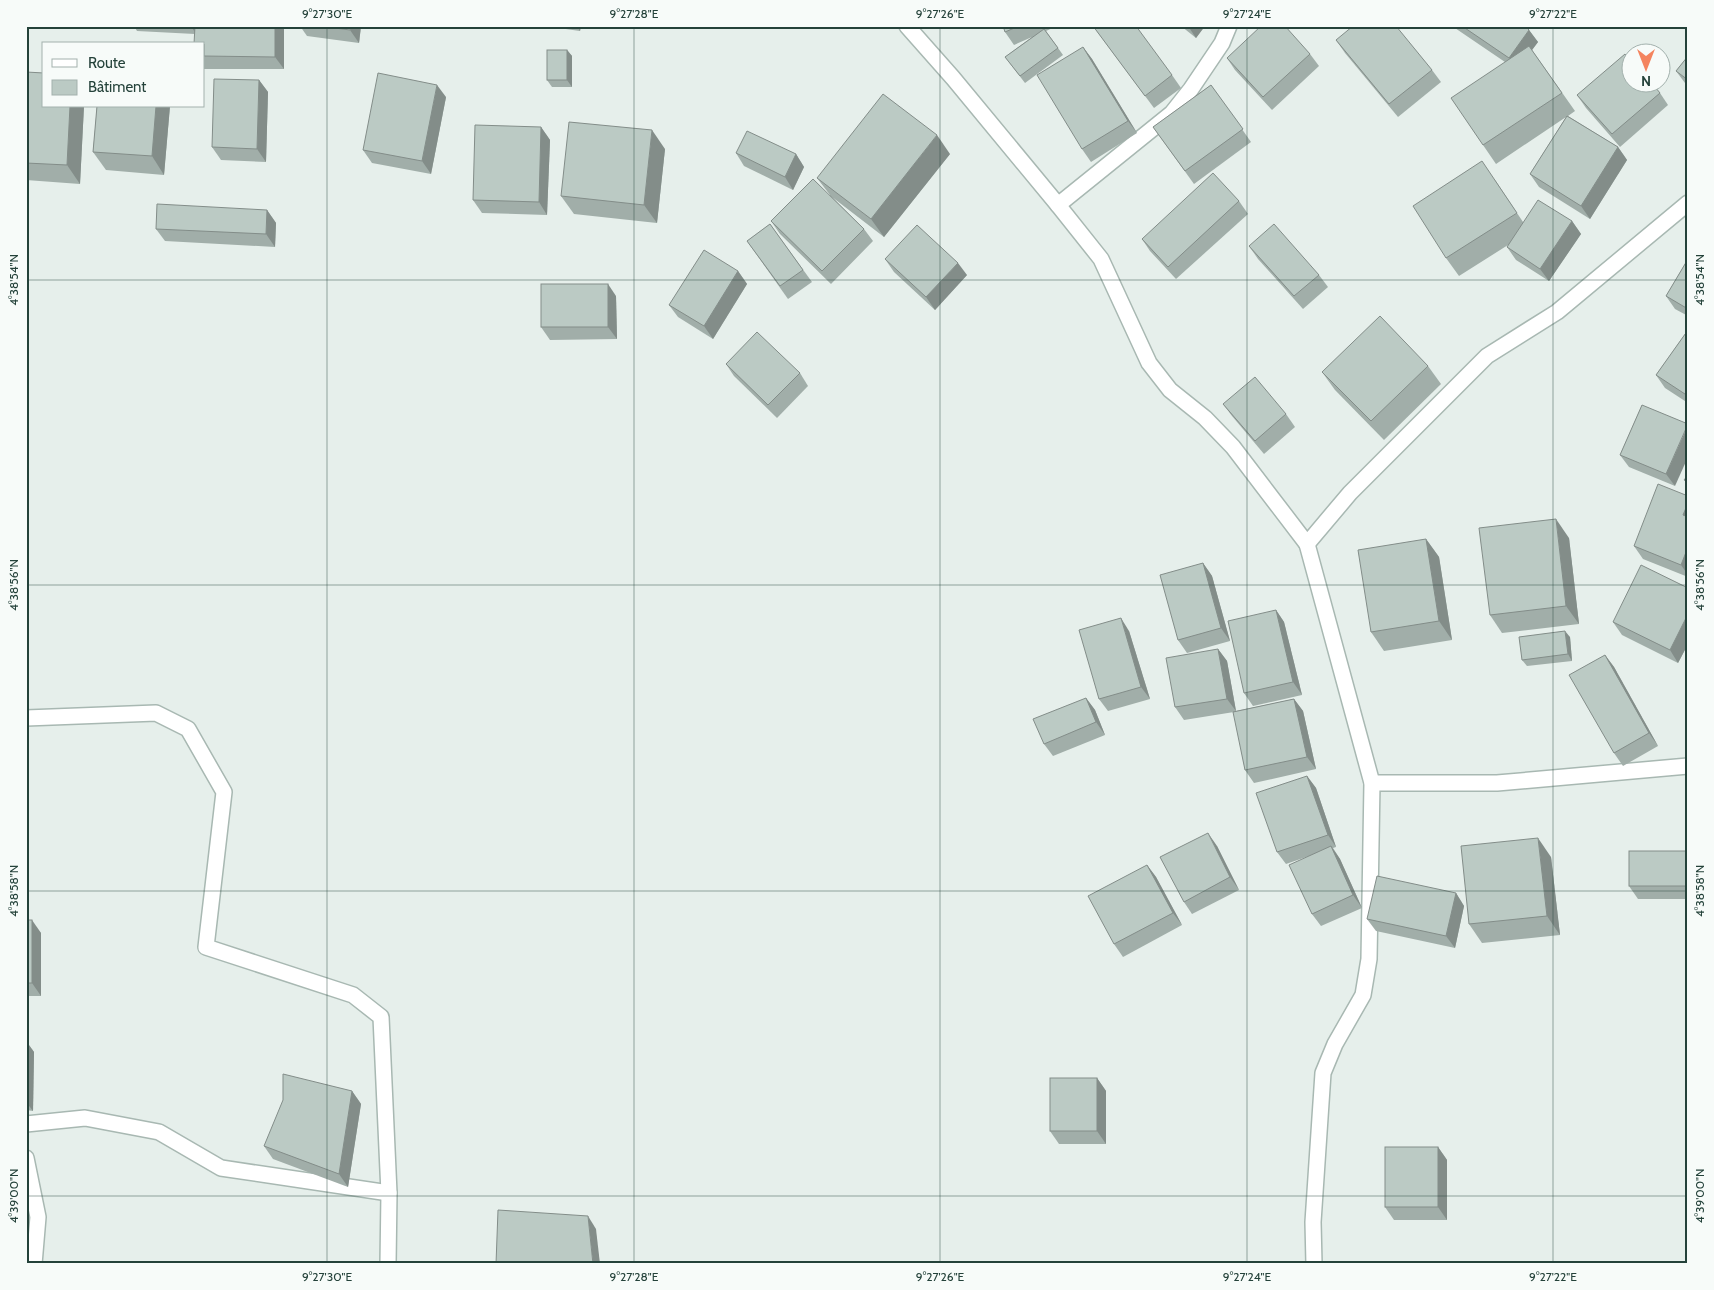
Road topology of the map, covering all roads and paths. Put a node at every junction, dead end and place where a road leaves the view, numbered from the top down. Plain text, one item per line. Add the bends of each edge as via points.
1 (907, 26) edge
2 (1229, 26) edge
3 (1688, 203) edge
4 (1058, 205) junction
5 (1306, 544) junction
6 (26, 718) edge
7 (1688, 766) edge
8 (1372, 783) junction
9 (26, 1124) edge
10 (26, 1158) edge
11 (389, 1193) junction
12 (32, 1221) edge
13 (34, 1264) edge
14 (388, 1264) edge
15 (1314, 1264) edge

1 - 4 street
2 - 4 street via 1222,43 1172,113
3 - 5 street via 1557,312 1487,356 1350,492
4 - 5 street via 1101,259 1149,363 1170,390 1205,418 1233,447
5 - 8 street
6 - 11 street via 156,713 188,729 224,792 206,947 353,995 381,1017
7 - 8 street via 1497,783
8 - 15 street via 1370,959 1363,995 1335,1044 1323,1073 1313,1222
9 - 11 street via 85,1118 159,1132 221,1168
10 - 12 street
11 - 14 street
12 - 13 street

